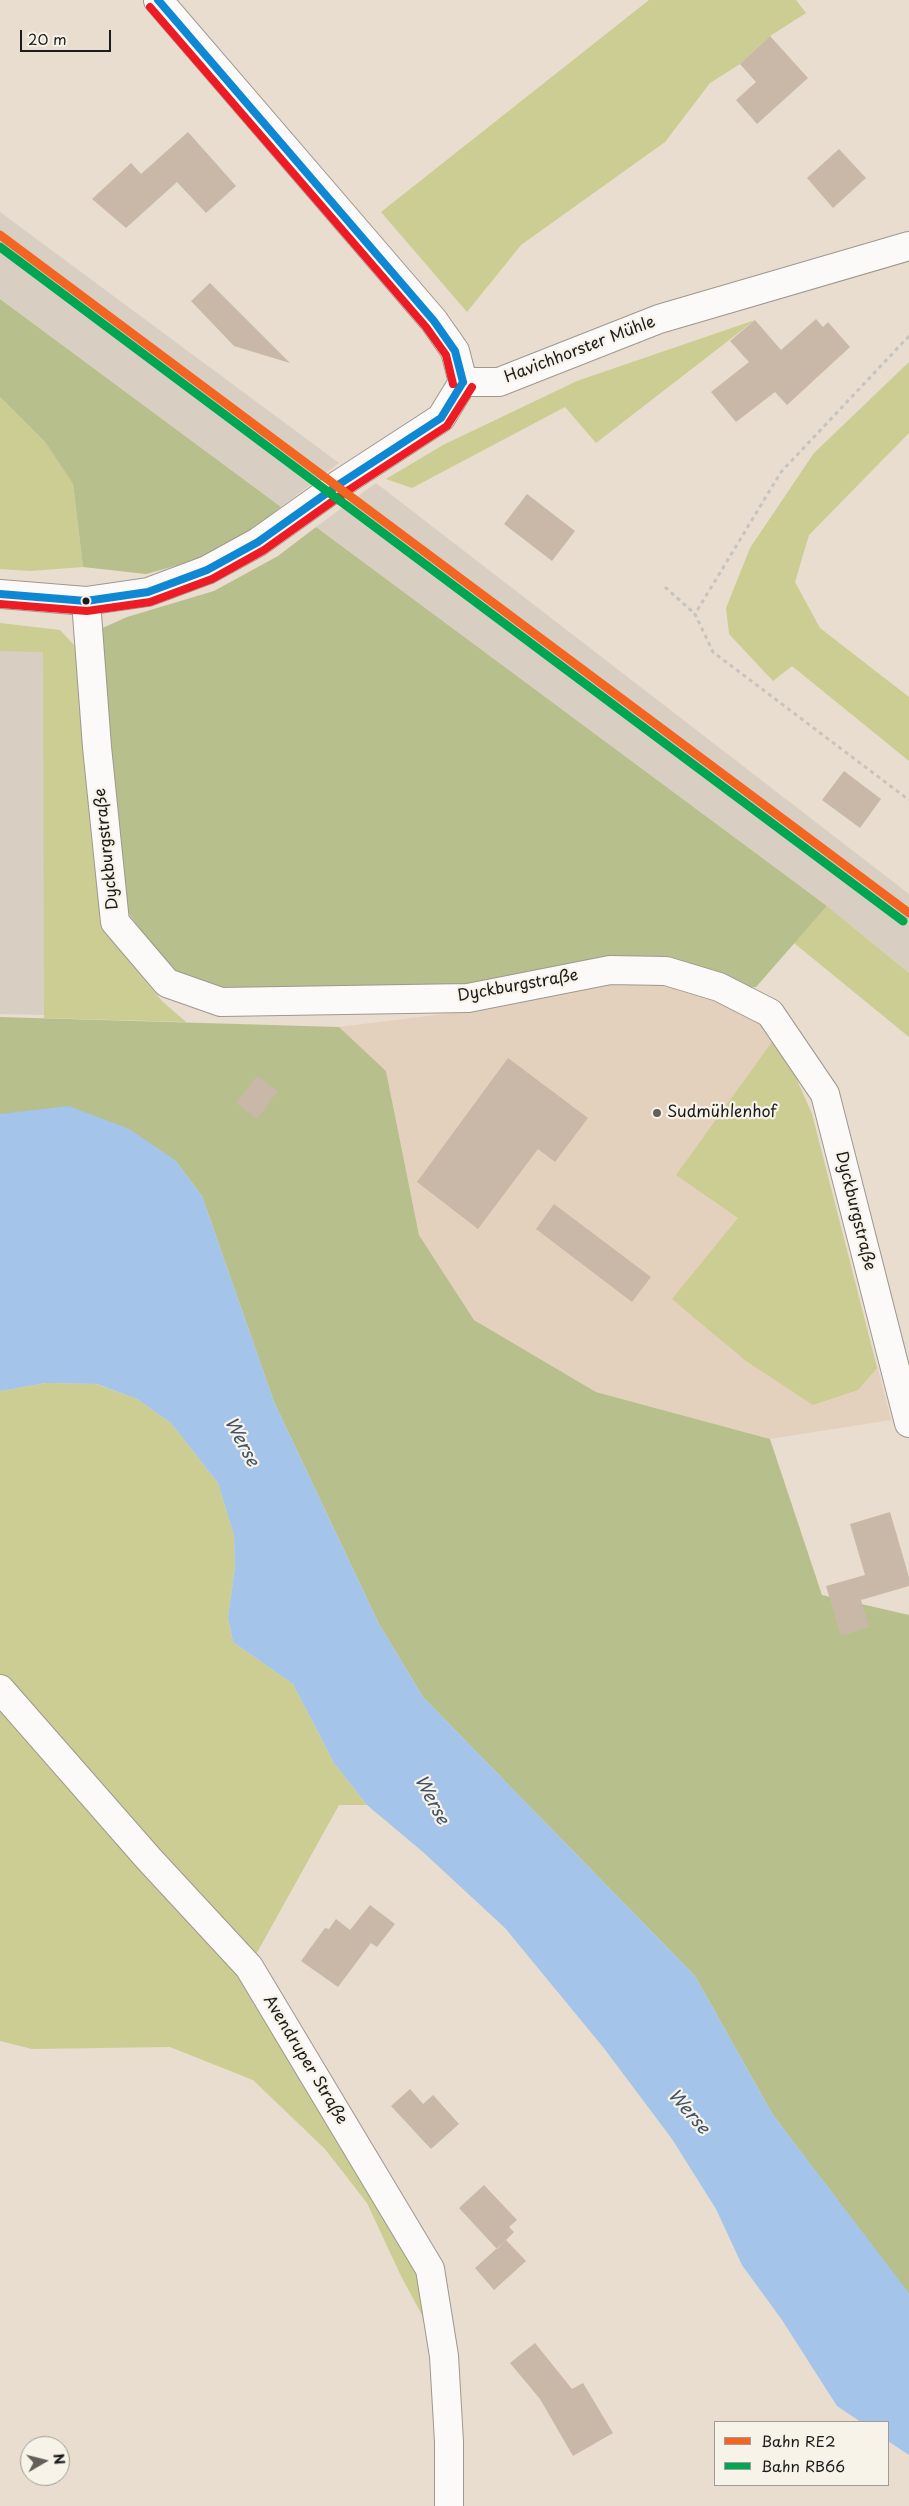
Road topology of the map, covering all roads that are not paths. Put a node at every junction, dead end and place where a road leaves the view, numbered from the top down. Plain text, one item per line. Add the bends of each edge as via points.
1 (158, 0) edge
2 (909, 246) edge
3 (463, 382) junction
4 (0, 594) edge
5 (86, 601) junction
6 (909, 1423) edge
7 (0, 1689) edge
8 (448, 2506) edge

1 - 3 street via 434,321 455,351
2 - 3 street, Havichhorster Mühle via 659,319 499,382
3 - 5 street via 440,418 258,542 207,570 148,592
4 - 5 street
5 - 6 street, Dyckburgstraße via 115,922 166,983 221,1002 458,998 610,970 666,971 719,987 770,1013 825,1094
7 - 8 street, Avendruper Straße via 148,1859 249,1967 430,2269 444,2356 450,2442

